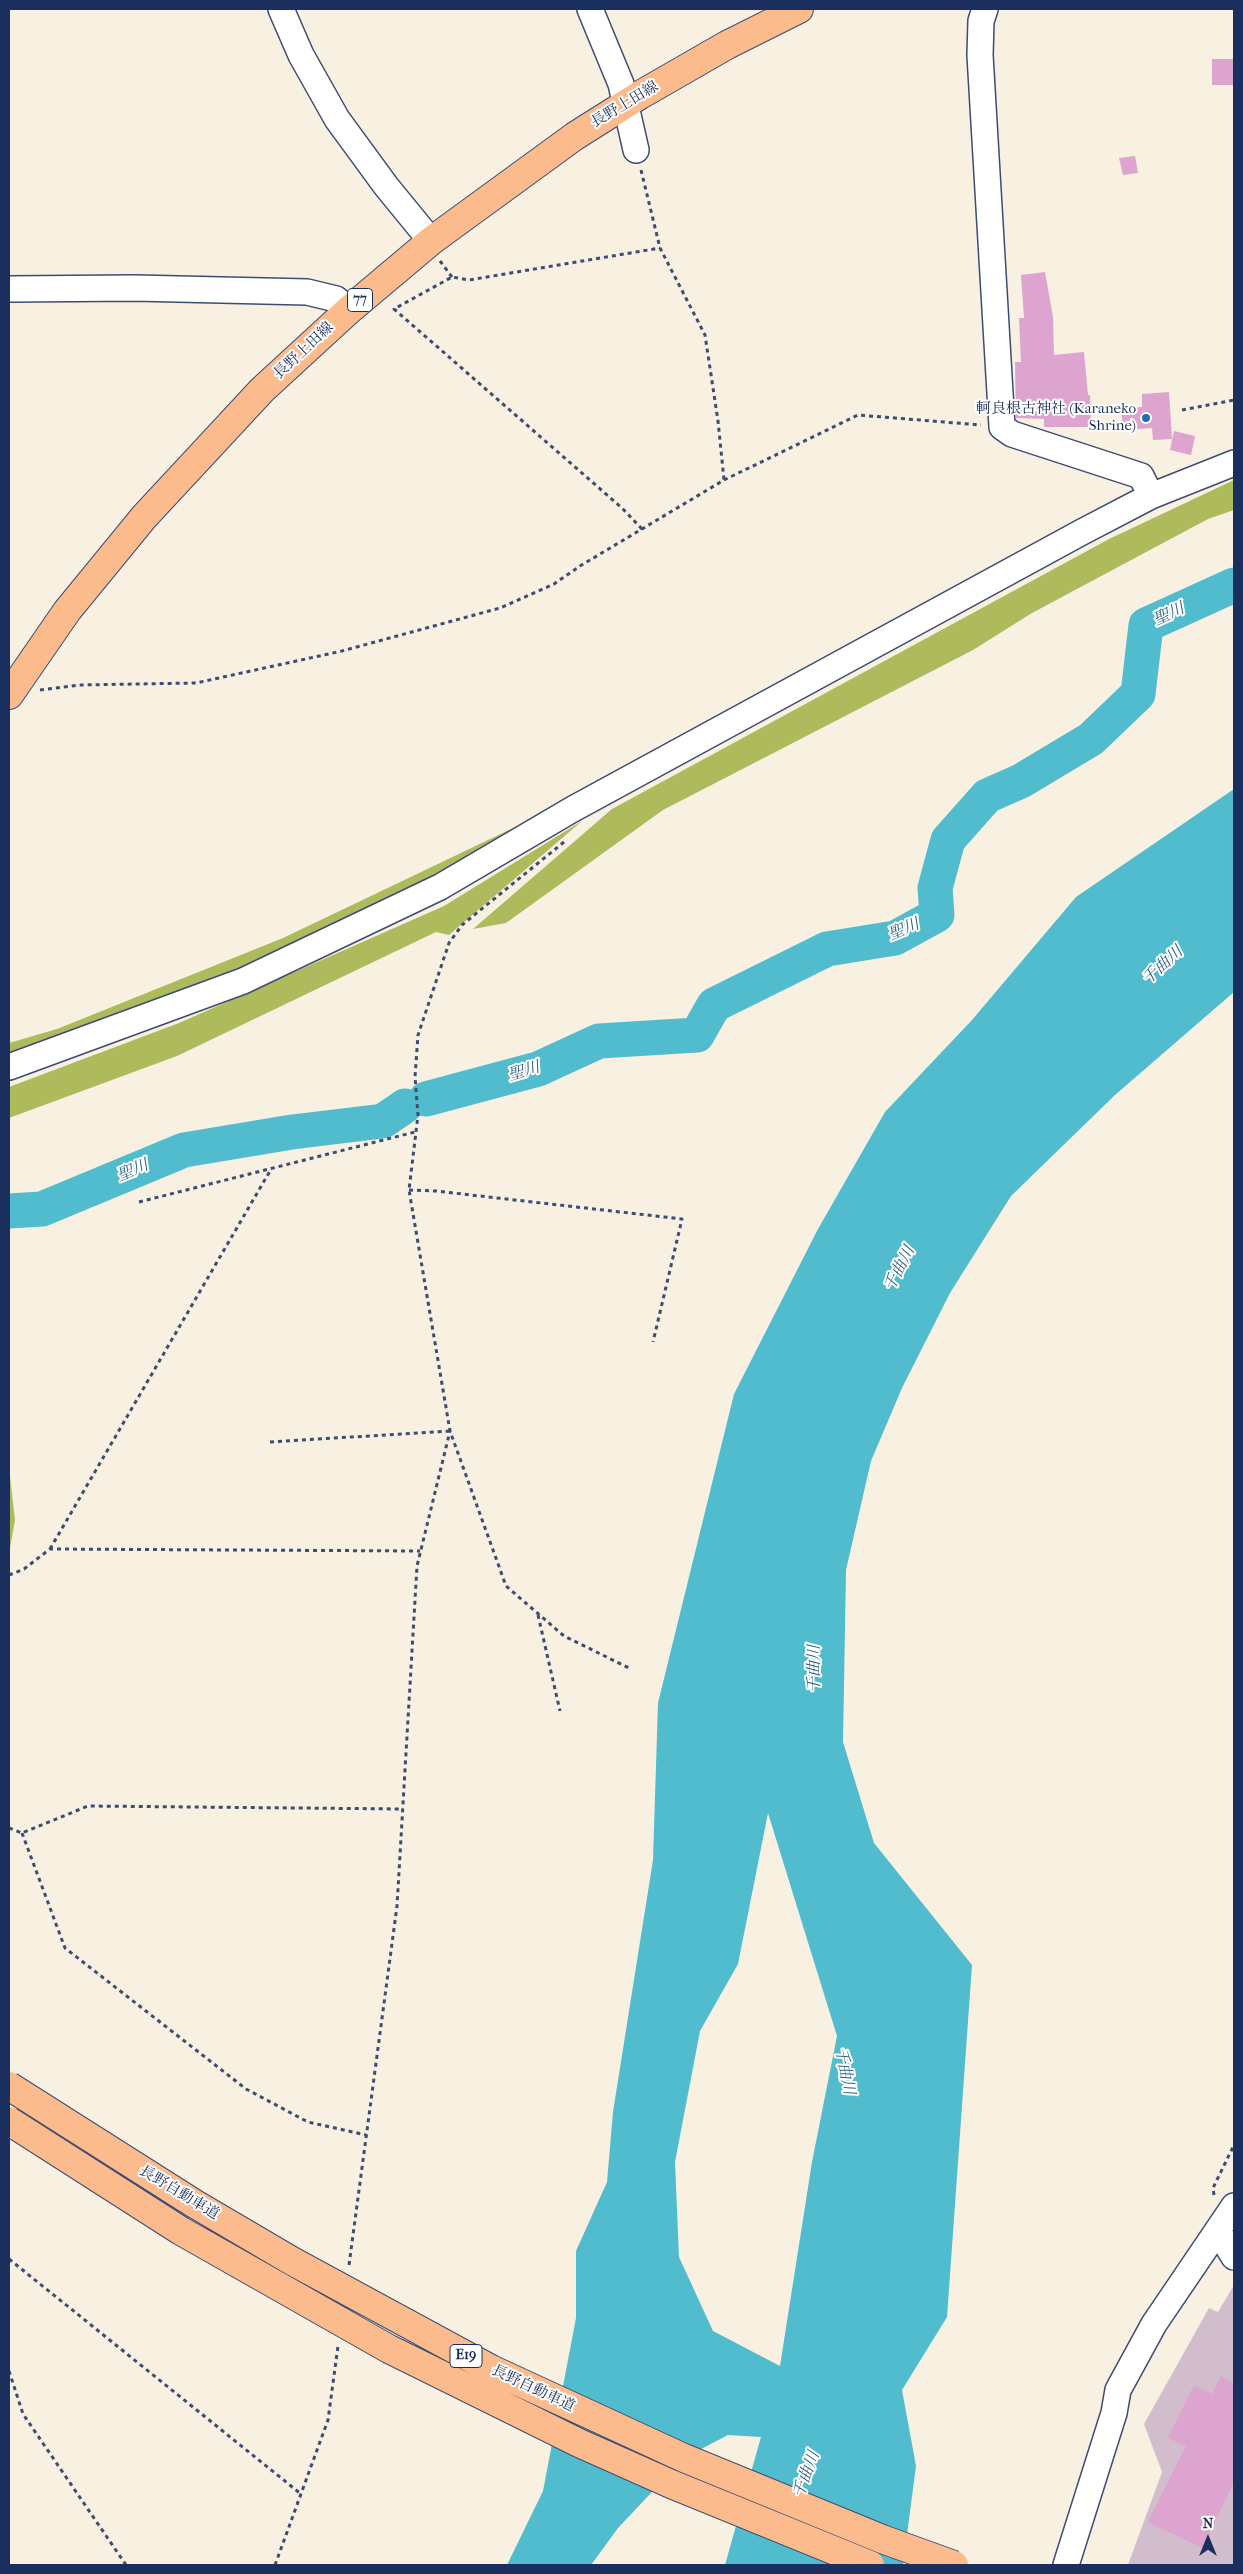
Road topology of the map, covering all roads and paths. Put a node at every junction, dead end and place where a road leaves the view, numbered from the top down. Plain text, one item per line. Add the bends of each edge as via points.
1 (282, 9) edge
2 (590, 9) edge
3 (800, 9) edge
4 (985, 9) edge
5 (626, 104) junction
6 (636, 150) joint
7 (431, 241) junction
8 (660, 248) junction
9 (9, 290) edge
10 (349, 310) junction
11 (1234, 400) edge
12 (1182, 410) dead end
13 (1002, 427) junction
14 (1234, 463) edge
15 (724, 480) junction
16 (1151, 496) junction
17 (642, 529) junction
18 (11, 686) edge
19 (569, 838) dead end
20 (9, 1067) edge
21 (416, 1132) junction
22 (270, 1171) junction
23 (409, 1190) junction
24 (139, 1202) dead end
25 (653, 1342) dead end
26 (450, 1431) junction
27 (270, 1442) dead end
28 (50, 1549) junction
29 (420, 1551) junction
30 (9, 1575) edge
31 (538, 1614) junction
32 (629, 1668) dead end
33 (560, 1711) dead end
34 (403, 1809) junction
35 (9, 1828) edge
36 (22, 1833) junction
37 (9, 2086) edge
38 (9, 2121) edge
39 (366, 2135) junction
40 (1234, 2145) edge
41 (1224, 2201) edge
42 (1218, 2231) junction
43 (1234, 2257) edge
44 (9, 2259) edge
45 (348, 2272) dead end
46 (339, 2341) dead end
47 (9, 2371) edge
48 (301, 2494) junction
49 (126, 2565) edge
50 (276, 2565) edge
51 (870, 2565) edge
52 (954, 2565) edge
53 (1066, 2565) edge

1 - 7 street via 301,55 337,119
2 - 5 street
3 - 5 main road, 長野上田線 / 77 via 727,45
4 - 13 street via 981,21 980,55
5 - 6 street
5 - 7 main road, 長野上田線 / 77 via 575,136
6 - 8 path
7 - 10 main road, 長野上田線 / 77
8 - 15 path via 704,336
8 - 17 path via 469,280 452,277 394,309
9 - 10 street via 135,288 307,292 336,299
10 - 18 main road, 長野上田線 / 77 via 262,390 144,517
11 - 12 path
13 - 15 path via 858,415
13 - 16 street via 1012,434 1141,476
14 - 16 street
15 - 17 path
16 - 20 street via 573,809 440,887 243,981
17 - 18 path via 554,584 500,608 342,651 196,684 79,685 34,691
19 - 21 path via 462,925 450,943 418,1035
21 - 22 path
21 - 23 path
22 - 24 path
22 - 28 path
23 - 25 path via 682,1219
23 - 26 path
26 - 27 path
26 - 29 path
26 - 31 path via 506,1586
28 - 29 path
28 - 30 path via 24,1569
29 - 34 path
31 - 32 path via 564,1636
31 - 33 path
34 - 36 path via 88,1806
34 - 39 path via 397,1906
35 - 36 path
36 - 39 path via 65,1948 246,2089 308,2122
37 - 52 main road, 長野自動車道 / E19, bridge via 276,2252 491,2369 693,2462
38 - 51 main road, 長野自動車道 / E19, bridge via 181,2231 397,2353 579,2443
39 - 45 path
40 - 41 path via 1213,2188
41 - 42 street
42 - 43 street
42 - 53 street via 1154,2324 1118,2390 1114,2413
44 - 48 path
46 - 48 path via 328,2420
47 - 49 path via 23,2414
48 - 50 path

